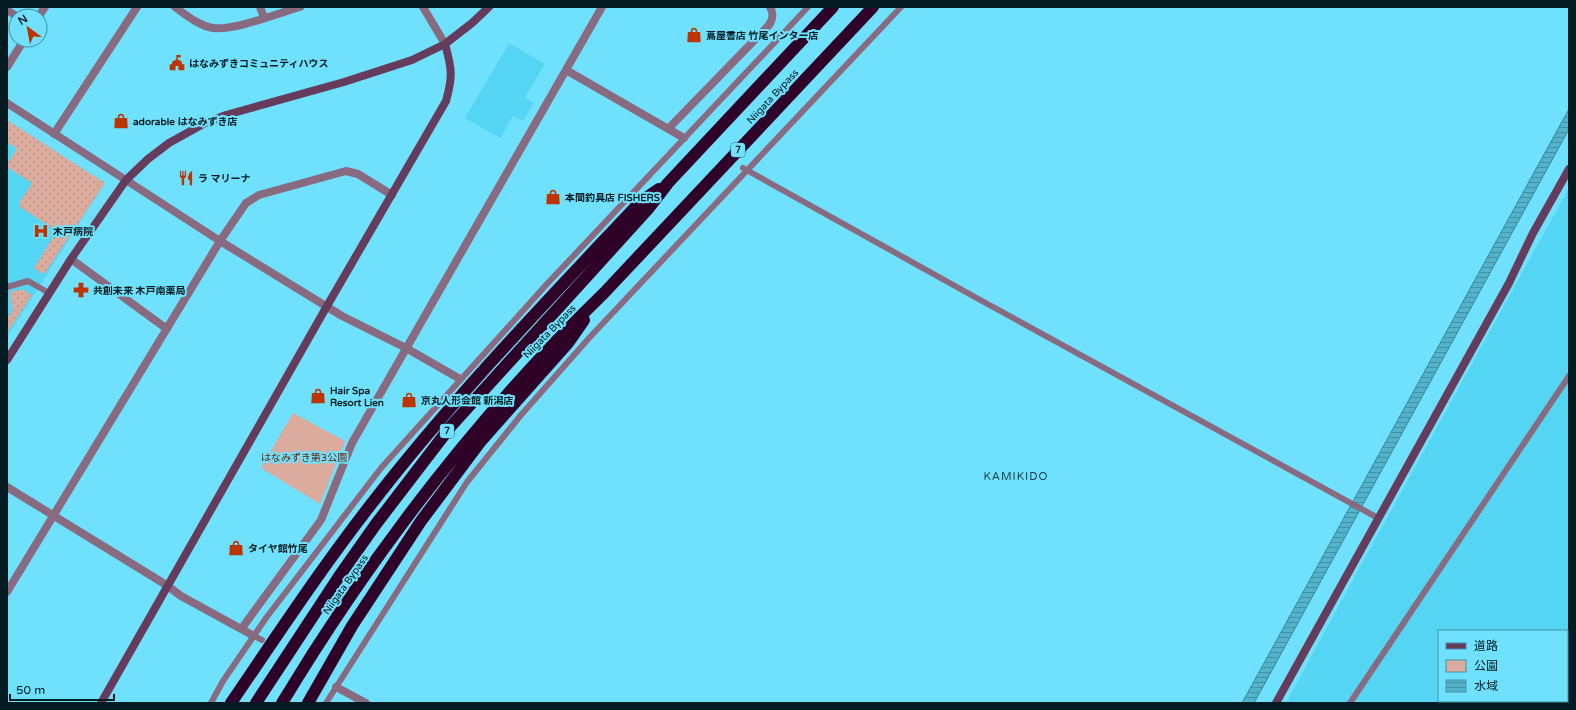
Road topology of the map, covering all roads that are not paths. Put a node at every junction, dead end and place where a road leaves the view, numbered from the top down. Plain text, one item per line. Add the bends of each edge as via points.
1 (137, 7) edge
2 (175, 7) edge
3 (260, 7) edge
4 (300, 7) edge
5 (423, 7) edge
6 (489, 7) edge
7 (602, 7) edge
8 (770, 7) edge
9 (808, 7) edge
10 (833, 7) edge
11 (873, 7) edge
12 (901, 7) edge
13 (264, 18) junction
14 (445, 44) junction
15 (19, 48) edge
16 (7, 67) edge
17 (566, 70) junction
18 (7, 103) edge
19 (668, 130) junction
20 (54, 134) junction
21 (687, 139) junction
22 (746, 169) junction
23 (1569, 169) edge
24 (126, 180) junction
25 (668, 182) junction
26 (392, 194) junction
27 (220, 241) junction
28 (71, 259) junction
29 (7, 287) edge
30 (49, 293) junction
31 (604, 293) junction
32 (327, 306) junction
33 (167, 329) junction
34 (406, 348) junction
35 (7, 360) edge
36 (1569, 376) edge
37 (460, 379) junction
38 (7, 487) edge
39 (53, 515) junction
40 (1378, 518) junction
41 (168, 586) junction
42 (7, 592) edge
43 (242, 628) junction
44 (254, 636) junction
45 (262, 640) dead end
46 (333, 685) junction
47 (101, 703) edge
48 (211, 703) edge
49 (231, 703) edge
50 (256, 703) edge
51 (282, 703) edge
52 (308, 703) edge
53 (326, 703) edge
54 (366, 703) edge
55 (1276, 703) edge
56 (1350, 703) edge

1 - 20 street
2 - 13 street via 197,22 212,28 229,27
3 - 13 street
4 - 13 street
5 - 14 street
6 - 14 street
7 - 17 street
8 - 19 street via 773,19 769,25
9 - 21 lane
10 - 25 highway, Niigata Bypass / 7
11 - 31 highway, Niigata Bypass / 7
12 - 22 lane
14 - 24 street via 381,71 257,105 205,123 169,143
14 - 26 street via 452,82 446,101
15 - 16 street
17 - 19 street
17 - 34 street
18 - 20 street
19 - 21 street
20 - 24 street
21 - 37 lane
22 - 40 lane
22 - 46 lane via 590,337 521,415 467,482
23 - 40 street via 1509,283
24 - 27 street
24 - 28 street
25 - 49 highway via 640,202 447,411 375,499
25 - 50 highway, Niigata Bypass / 7 via 648,209 451,426 349,562
26 - 27 street via 358,174 346,171 259,195 246,203
26 - 32 street
27 - 32 street
27 - 33 street
28 - 30 street
28 - 33 street
29 - 30 lane via 28,281
30 - 35 street
31 - 51 highway, Niigata Bypass / 7 via 560,336 468,438 356,588
31 - 52 highway via 568,343 481,441 421,521 352,626
32 - 34 street
32 - 41 street
33 - 39 street
34 - 37 street
34 - 43 street via 348,450 321,520
36 - 56 lane
37 - 44 lane via 381,468 322,542
38 - 39 street
39 - 41 street
39 - 42 street
40 - 55 street
41 - 43 street via 181,596
41 - 47 street
43 - 44 street
44 - 45 lane
44 - 48 lane
46 - 53 lane
46 - 54 street

